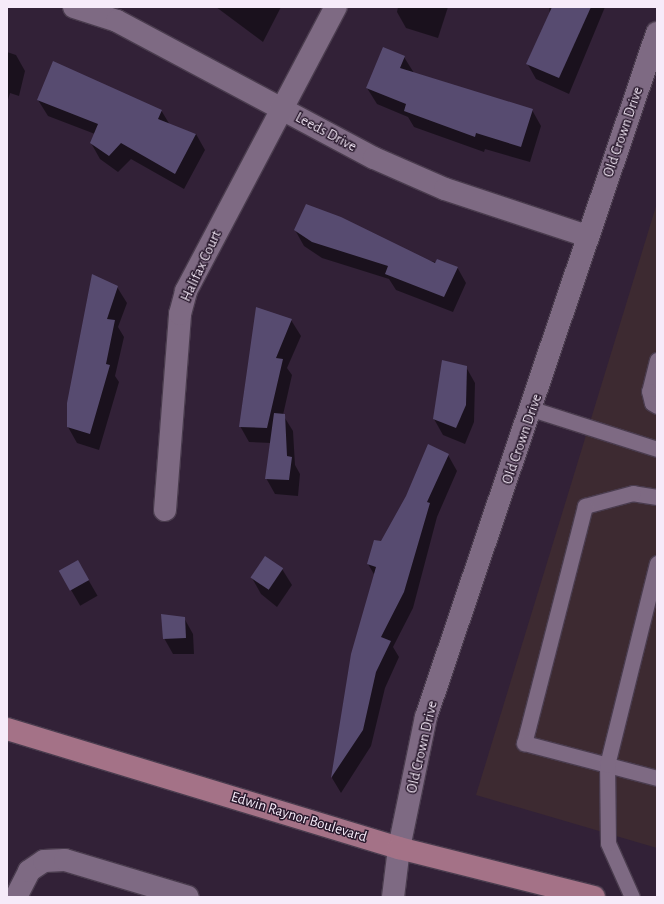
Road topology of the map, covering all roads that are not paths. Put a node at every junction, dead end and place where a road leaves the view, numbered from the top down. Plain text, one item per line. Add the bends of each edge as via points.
1 (74, 7) edge
2 (336, 7) edge
3 (657, 34) edge
4 (282, 109) junction
5 (588, 236) junction
6 (657, 360) edge
7 (657, 406) edge
8 (532, 409) junction
9 (657, 449) edge
10 (657, 497) edge
11 (165, 510) dead end
12 (657, 563) edge
13 (7, 729) edge
14 (607, 765) junction
15 (657, 778) edge
16 (399, 848) junction
17 (16, 897) edge
18 (188, 897) edge
19 (393, 897) edge
20 (594, 897) edge
21 (632, 897) edge

1 - 4 street, Leeds Drive via 117,21
2 - 4 street, Halifax Court
3 - 5 street, Old Crown Drive
4 - 5 street, Leeds Drive via 374,158 445,189
4 - 11 street, Halifax Court via 186,291 180,314
5 - 8 street, Old Crown Drive
6 - 7 lane via 649,391 652,403
8 - 9 lane
8 - 16 street, Old Crown Drive via 426,717
10 - 14 lane via 633,493 585,506 524,743
12 - 14 lane
13 - 16 main road, Edwin Raynor Boulevard
14 - 15 lane
14 - 21 lane via 608,843
16 - 19 street, Old Crown Drive
16 - 20 main road, Edwin Raynor Boulevard
17 - 18 street via 29,871 44,861 65,860

